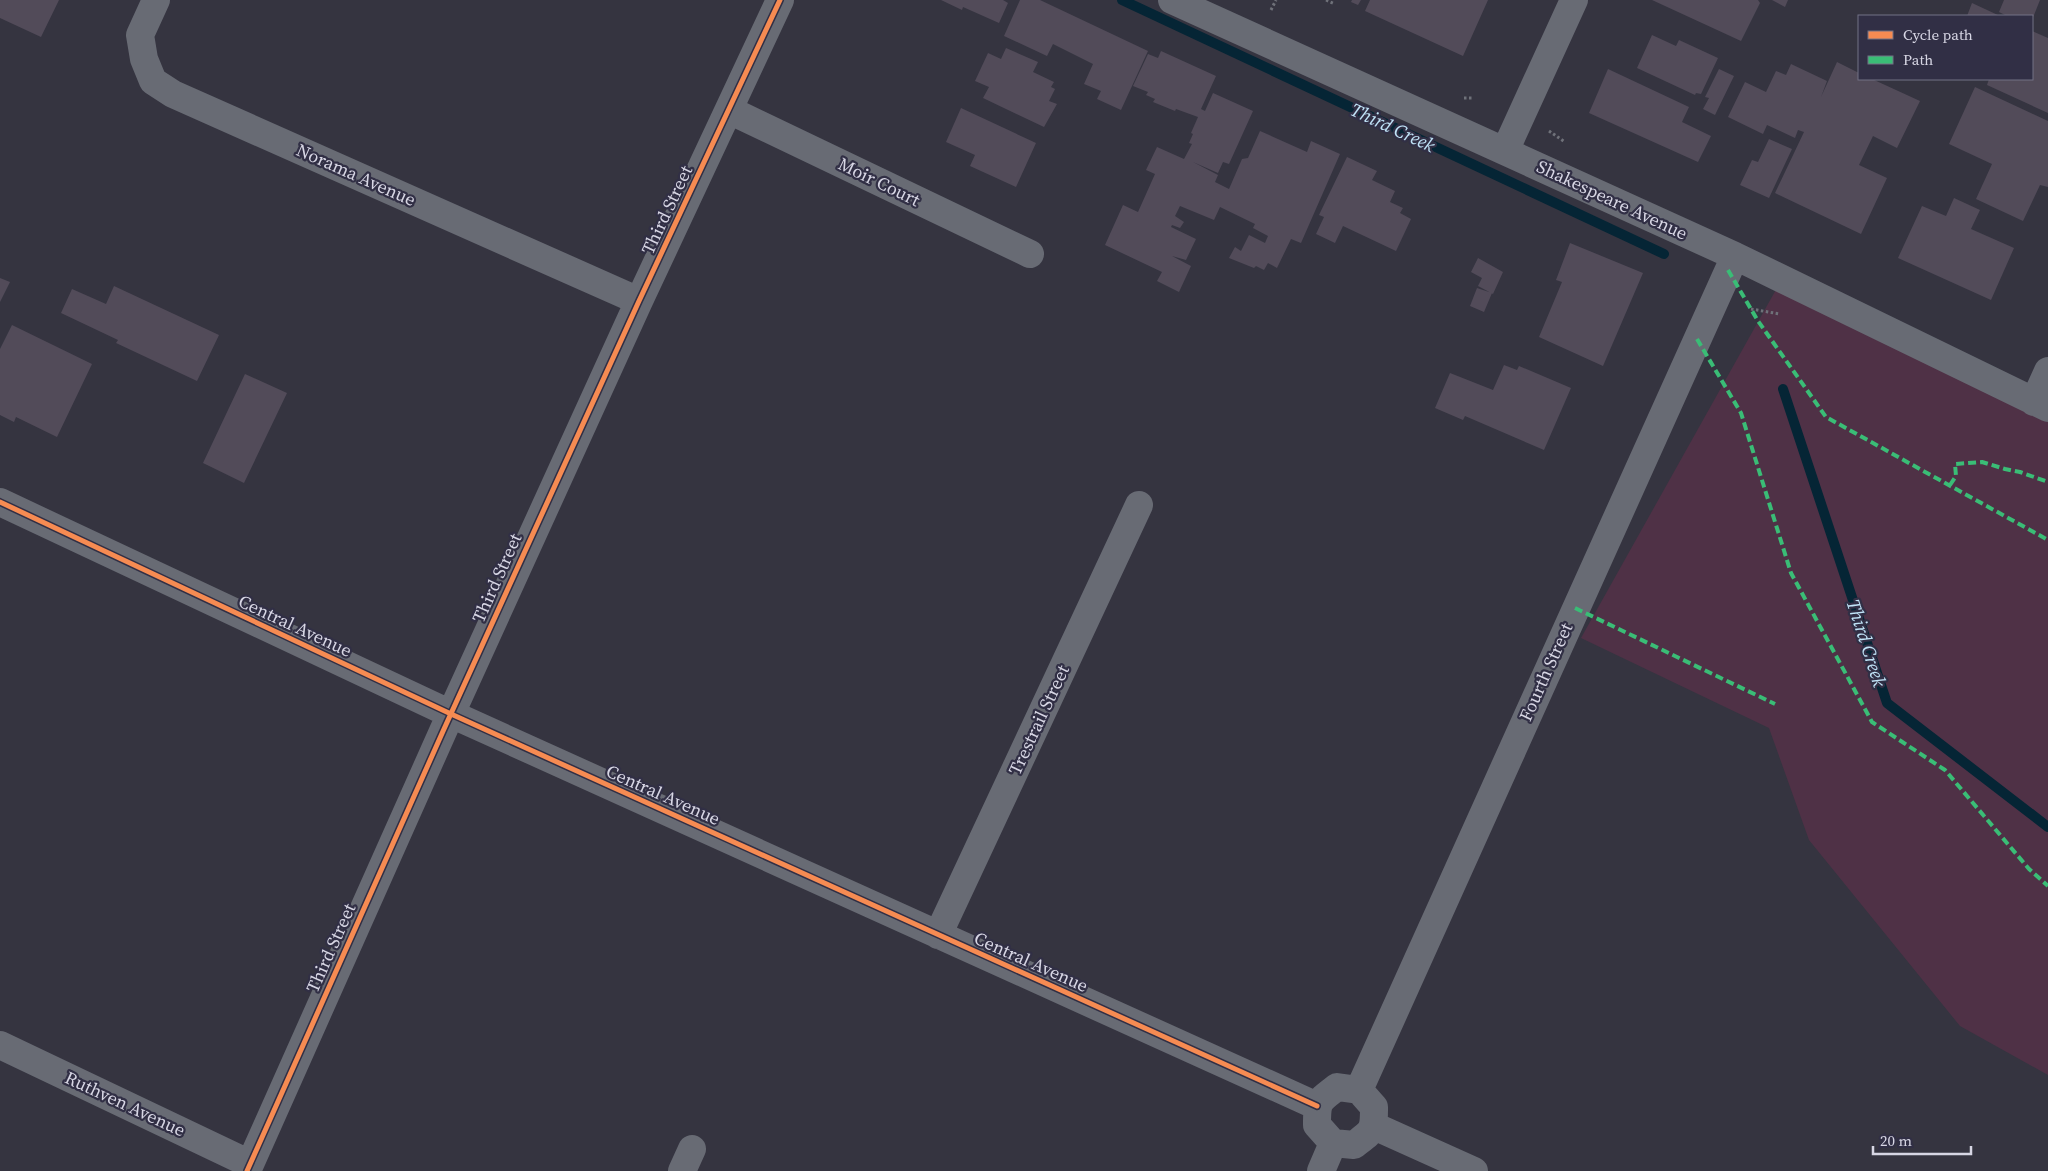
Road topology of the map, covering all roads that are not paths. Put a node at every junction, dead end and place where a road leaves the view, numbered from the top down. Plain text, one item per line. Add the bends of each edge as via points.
1 (156, 0) edge
2 (780, 0) edge
3 (1172, 0) edge
4 (1574, 0) edge
5 (729, 110) junction
6 (1505, 151) junction
7 (1030, 254) dead end
8 (1735, 256) junction
9 (639, 301) junction
10 (2048, 371) edge
11 (2041, 405) edge
12 (0, 502) edge
13 (1139, 505) dead end
14 (450, 714) junction
15 (938, 935) junction
16 (0, 1045) edge
17 (1359, 1090) junction
18 (1317, 1106) junction
19 (1374, 1126) junction
20 (1333, 1143) junction
21 (249, 1167) edge
22 (1321, 1171) edge
23 (1474, 1171) edge

1 - 9 street, Norama Avenue via 140,35 144,60 153,81 173,94
2 - 5 street, Third Street
3 - 6 street, Shakespeare Avenue
4 - 6 street
5 - 7 street, Moir Court
5 - 9 street, Third Street
6 - 8 street, Shakespeare Avenue
8 - 11 street, Shakespeare Avenue
8 - 17 street, Fourth Street
9 - 14 street, Third Street
10 - 11 street
12 - 14 street, Central Avenue
13 - 15 street, Trestrail Street
14 - 15 street, Central Avenue
14 - 21 street, Third Street
15 - 18 street, Central Avenue
16 - 21 street, Ruthven Avenue
17 - 18 street via 1336,1088
17 - 19 street via 1374,1107
18 - 20 street via 1317,1125
19 - 20 street via 1354,1145
19 - 23 street
20 - 22 street

